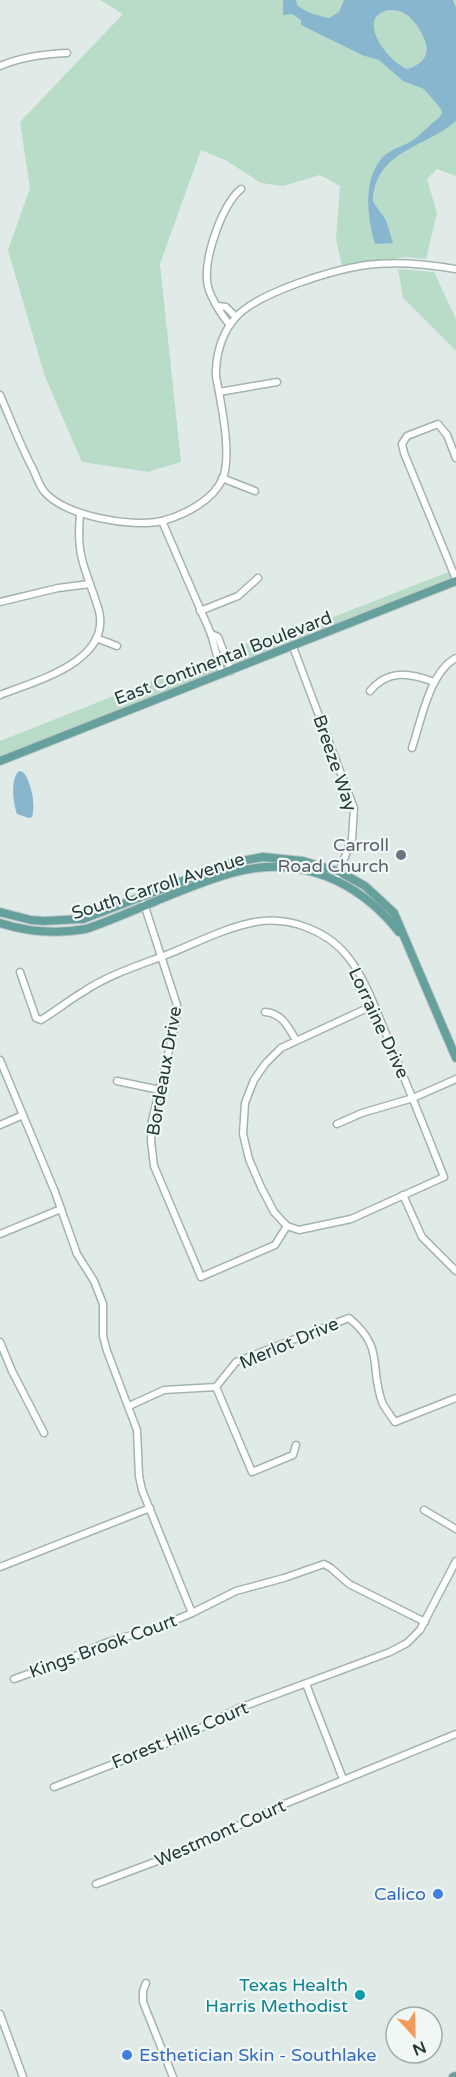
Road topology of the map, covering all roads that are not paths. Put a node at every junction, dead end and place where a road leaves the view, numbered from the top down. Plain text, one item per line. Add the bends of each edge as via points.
1 (66, 53) dead end
2 (0, 66) edge
3 (241, 189) dead end
4 (456, 269) edge
5 (218, 306) junction
6 (236, 317) junction
7 (230, 325) junction
8 (277, 382) dead end
9 (219, 392) junction
10 (0, 396) edge
11 (2, 408) edge
12 (456, 458) edge
13 (222, 478) junction
14 (255, 490) dead end
15 (80, 513) junction
16 (162, 521) junction
17 (258, 578) dead end
18 (456, 580) edge
19 (90, 584) junction
20 (0, 602) edge
21 (200, 611) junction
22 (211, 634) junction
23 (96, 638) junction
24 (117, 646) dead end
25 (293, 647) junction
26 (456, 658) edge
27 (231, 671) junction
28 (222, 674) junction
29 (434, 682) junction
30 (370, 691) dead end
31 (0, 695) edge
32 (412, 748) dead end
33 (0, 761) edge
34 (338, 875) junction
35 (141, 898) junction
36 (145, 907) junction
37 (0, 912) edge
38 (0, 923) edge
39 (162, 957) junction
40 (20, 972) dead end
41 (374, 1005) junction
42 (265, 1012) dead end
43 (296, 1040) junction
44 (456, 1058) edge
45 (0, 1060) edge
46 (456, 1079) edge
47 (117, 1081) dead end
48 (160, 1090) junction
49 (413, 1098) junction
50 (23, 1115) junction
51 (337, 1124) dead end
52 (0, 1125) edge
53 (403, 1195) junction
54 (61, 1209) junction
55 (287, 1226) junction
56 (0, 1234) edge
57 (456, 1271) edge
58 (0, 1342) edge
59 (216, 1387) junction
60 (456, 1398) edge
61 (129, 1406) junction
62 (44, 1433) dead end
63 (296, 1445) dead end
64 (150, 1508) junction
65 (424, 1510) dead end
66 (456, 1529) edge
67 (456, 1561) edge
68 (0, 1567) edge
69 (192, 1613) junction
70 (425, 1622) junction
71 (14, 1679) dead end
72 (306, 1684) junction
73 (456, 1734) edge
74 (343, 1779) junction
75 (54, 1787) dead end
76 (96, 1884) dead end
77 (146, 1983) dead end
78 (0, 2014) edge
79 (23, 2077) edge
80 (173, 2077) edge

1 - 2 street
3 - 5 street via 225,209 211,250 207,281
4 - 6 street via 364,265 277,292 253,303
5 - 6 street
5 - 7 street
6 - 7 street
7 - 9 street via 218,352 215,374
8 - 9 street
9 - 13 street via 225,447
10 - 11 street
11 - 15 street via 43,490
12 - 18 street via 441,425 435,424 404,439 402,447
13 - 14 street
13 - 16 street via 201,504
15 - 16 street via 143,523
15 - 19 street via 81,558
16 - 21 street
17 - 21 street via 238,596
18 - 25 main road, East Continental Boulevard
19 - 20 street
19 - 23 street via 100,619
21 - 22 street
22 - 27 street via 218,637
22 - 28 street
23 - 24 street
23 - 31 street via 66,668
25 - 27 main road, East Continental Boulevard
25 - 34 street, Breeze Way via 354,808 352,839
26 - 29 street
27 - 28 main road, East Continental Boulevard
28 - 33 main road, East Continental Boulevard
29 - 30 street via 396,674
29 - 32 street
34 - 35 main road, South Carroll Avenue via 303,861 255,858 222,866
34 - 36 main road, South Carroll Avenue via 275,867 249,869
34 - 44 main road, South Carroll Avenue via 386,916 407,943
35 - 36 street, Bordeaux Drive
35 - 37 main road, South Carroll Avenue via 71,921 31,920
36 - 38 main road, South Carroll Avenue via 72,931 29,931
36 - 39 street, Bordeaux Drive
39 - 40 street, Lorraine Drive via 100,982 41,1020 36,1018
39 - 41 street, Lorraine Drive via 245,924 296,924 320,933 340,948 362,978
39 - 48 street, Bordeaux Drive via 177,1005
41 - 43 street
41 - 49 street, Lorraine Drive
42 - 43 street via 281,1017
43 - 55 street via 281,1048 259,1072 248,1093 243,1121 245,1145 261,1187 274,1212
45 - 50 street
46 - 49 street
47 - 48 street
48 - 55 street, Bordeaux Drive via 152,1121 154,1166 201,1276 275,1245
49 - 51 street
49 - 53 street, Lorraine Drive via 444,1177
50 - 52 street
50 - 54 street
53 - 55 street via 351,1218 299,1230
53 - 57 street via 423,1237
54 - 56 street
54 - 61 street via 77,1254 103,1304 103,1336
58 - 62 street
59 - 60 street, Merlot Drive via 236,1362 349,1318 367,1336 374,1351 383,1404 395,1422
59 - 61 street via 164,1390
59 - 63 street via 252,1472 293,1455
61 - 64 street via 137,1430 139,1476
64 - 68 street
64 - 69 street
65 - 66 street
67 - 70 street, Forest Hills Court
69 - 70 street, Kings Brook Court via 236,1591 324,1564 349,1584
69 - 71 street, Kings Brook Court
70 - 72 street, Forest Hills Court via 414,1637 390,1652
72 - 74 street
72 - 75 street, Forest Hills Court via 239,1708 183,1737
73 - 74 street, Westmont Court
74 - 76 street, Westmont Court via 184,1851
77 - 80 street via 143,2002
78 - 79 street

